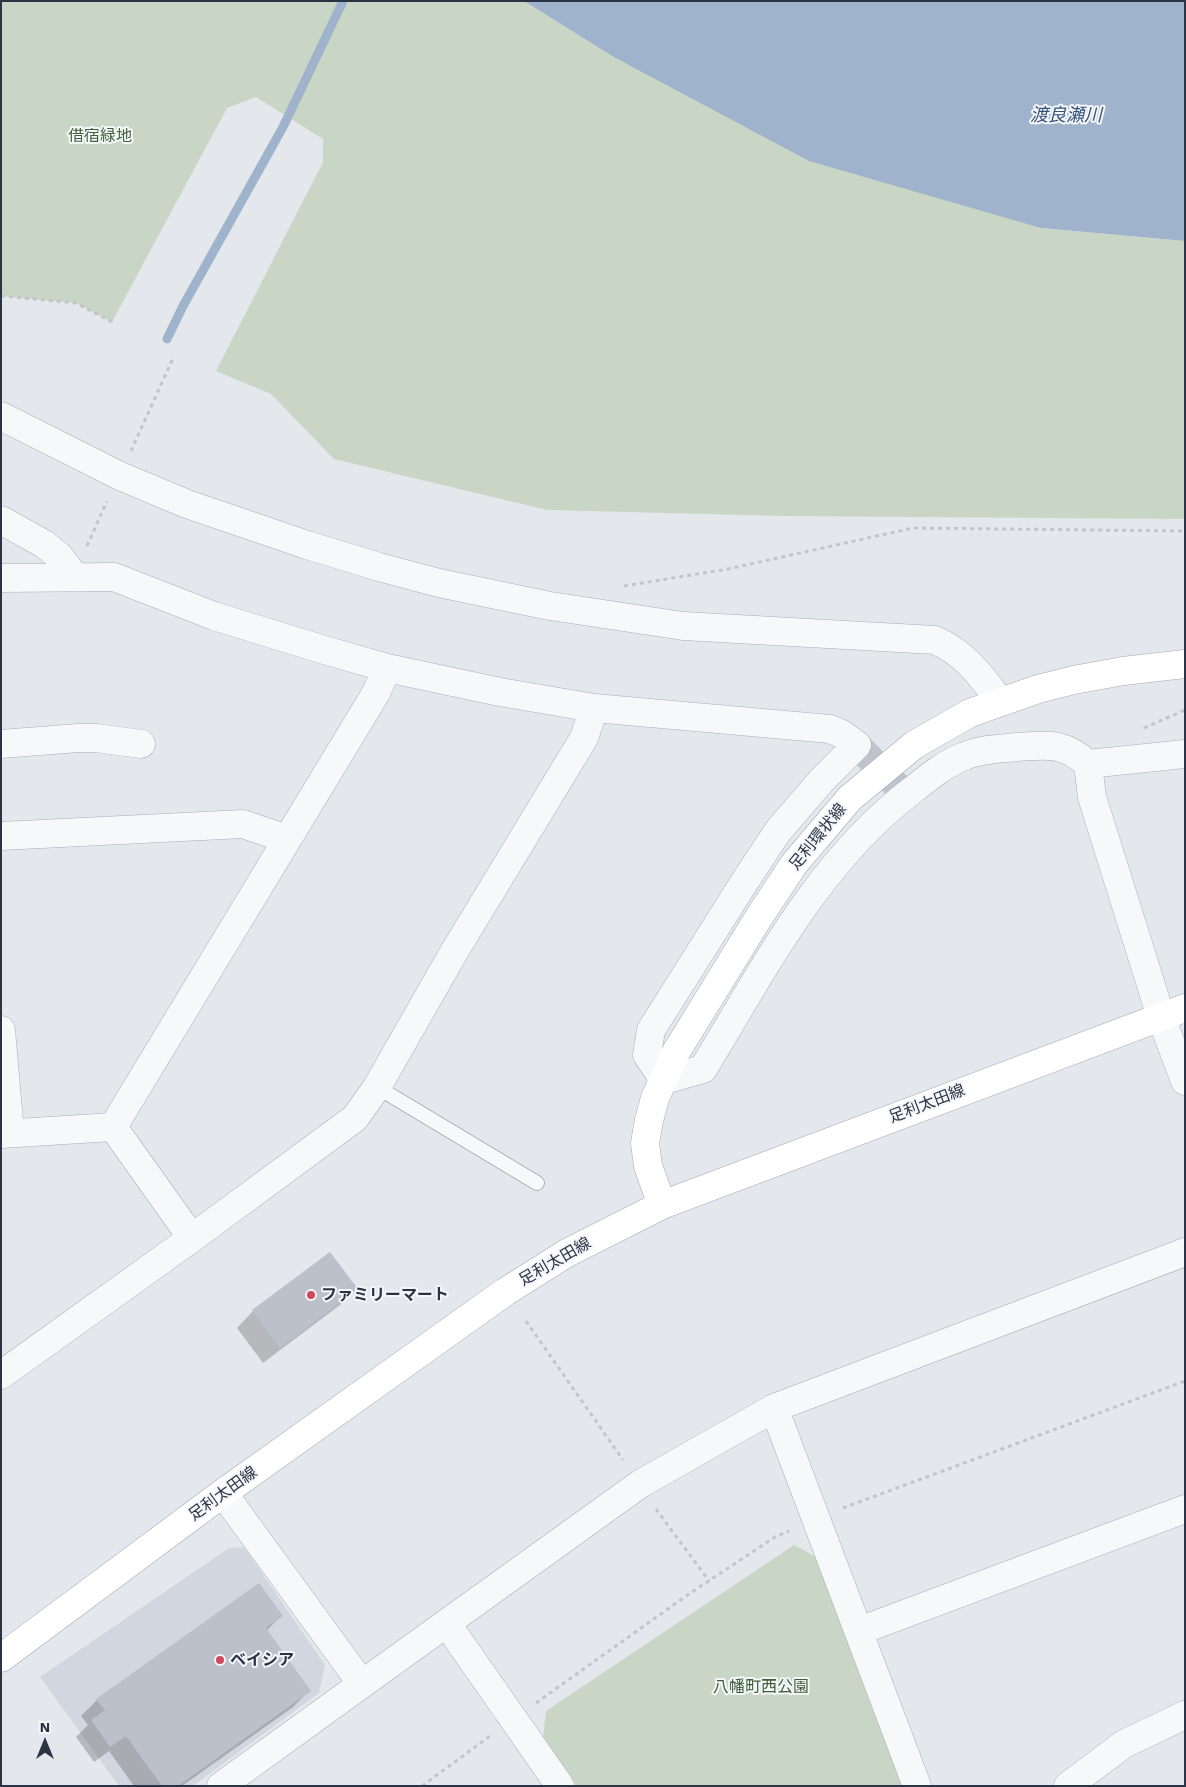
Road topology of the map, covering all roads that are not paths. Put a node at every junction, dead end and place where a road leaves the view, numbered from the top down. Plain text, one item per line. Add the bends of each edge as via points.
1 (1, 416) edge
2 (1, 520) edge
3 (75, 577) junction
4 (1, 578) edge
5 (1185, 664) edge
6 (387, 668) junction
7 (1000, 701) junction
8 (594, 708) junction
9 (1, 744) edge
10 (141, 744) dead end
11 (1185, 754) edge
12 (1088, 764) junction
13 (1, 836) edge
14 (287, 839) junction
15 (1173, 1012) edge
16 (1, 1030) edge
17 (664, 1080) junction
18 (1185, 1081) edge
19 (377, 1087) junction
20 (113, 1127) junction
21 (5, 1133) edge
22 (537, 1183) dead end
23 (662, 1205) junction
24 (192, 1238) junction
25 (1185, 1252) edge
26 (1, 1375) edge
27 (774, 1408) junction
28 (223, 1493) junction
29 (1185, 1508) edge
30 (447, 1624) junction
31 (858, 1631) junction
32 (5, 1649) edge
33 (362, 1684) junction
34 (1185, 1715) edge
35 (221, 1786) edge
36 (560, 1786) edge
37 (917, 1786) edge
38 (1068, 1786) edge

1 - 7 street via 120,476 187,504 379,567 550,606 683,626 935,640 949,646 973,665
2 - 3 street via 44,544 59,556
3 - 4 street
3 - 6 street via 125,580 214,616
5 - 7 main road, 足利環状線 via 1074,680
6 - 8 street
6 - 14 street via 376,693
7 - 17 main road, 足利環状線 via 970,713 914,745 850,798 794,864 759,917 676,1052
8 - 17 street via 830,729 856,745 778,831 651,1030 647,1055
8 - 19 street via 584,738 454,952
9 - 10 street via 96,738
11 - 12 street
12 - 15 street via 1092,797
12 - 17 street via 1064,748 1044,745 1003,748 966,755 926,779 868,827 829,871 795,918 703,1069
13 - 14 street via 242,824
14 - 20 street
15 - 18 street
15 - 23 main road, 足利太田線
16 - 21 street
17 - 23 main road, 足利環状線 via 655,1098 645,1143 648,1166
19 - 22 lane
19 - 24 street via 355,1118
20 - 21 street
20 - 24 street
23 - 28 main road, 足利太田線 via 567,1253 505,1292
24 - 26 street
25 - 27 street
27 - 30 street via 640,1484
27 - 31 street
28 - 32 main road, 足利太田線
28 - 33 street
29 - 31 street
30 - 33 street
30 - 36 street
31 - 37 street
33 - 35 street
34 - 38 street via 1124,1744

